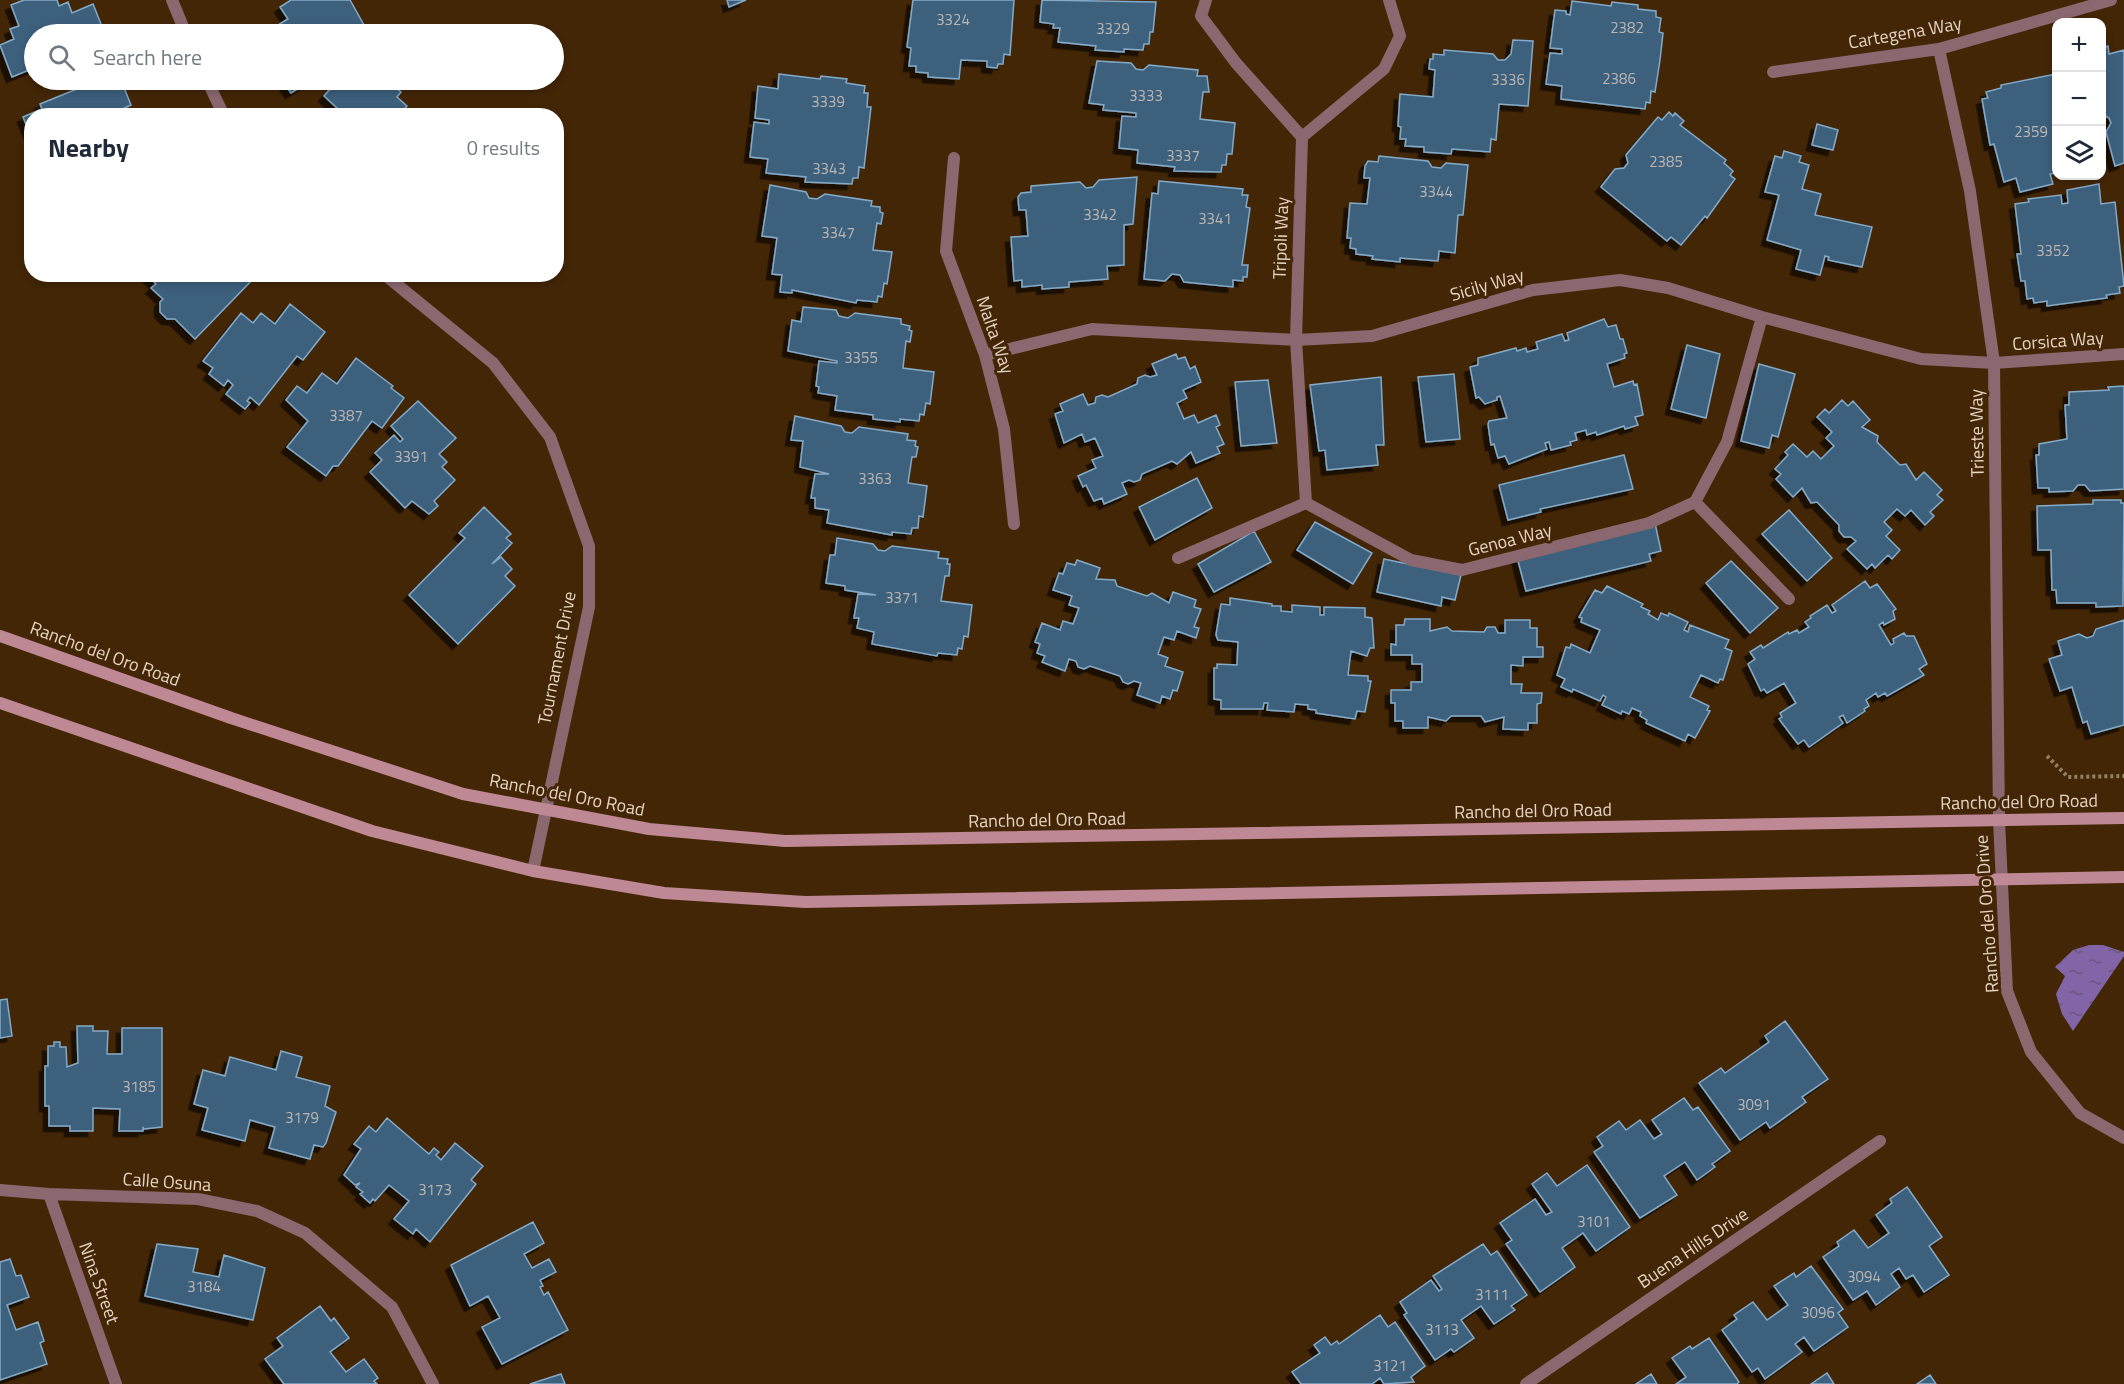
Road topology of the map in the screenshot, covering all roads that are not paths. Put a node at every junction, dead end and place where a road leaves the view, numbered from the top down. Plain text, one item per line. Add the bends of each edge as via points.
1 (172, 0) edge
2 (1206, 0) edge
3 (1389, 0) edge
4 (2111, 0) edge
5 (182, 24) edge
6 (1939, 49) junction
7 (1773, 72) dead end
8 (212, 90) edge
9 (220, 108) edge
10 (1302, 137) junction
11 (954, 158) dead end
12 (394, 282) edge
13 (1762, 317) junction
14 (1296, 340) junction
15 (2124, 354) edge
16 (985, 355) junction
17 (1994, 363) junction
18 (1695, 502) junction
19 (1306, 503) junction
20 (1014, 524) dead end
21 (1178, 558) dead end
22 (1789, 599) dead end
23 (0, 636) edge
24 (0, 703) edge
25 (545, 810) junction
26 (2124, 818) edge
27 (1999, 820) junction
28 (533, 871) junction
29 (2124, 877) edge
30 (2004, 879) junction
31 (2124, 1138) edge
32 (1880, 1141) dead end
33 (0, 1190) edge
34 (49, 1194) junction
35 (1532, 1382) edge
36 (116, 1384) edge
37 (433, 1384) edge

1 - 5 street
2 - 10 street via 1201,16 1236,63
3 - 10 street via 1400,36 1383,69
4 - 6 street, Cartegena Way
6 - 7 street, Cartegena Way
6 - 17 street, Trieste Way via 1970,191
8 - 9 street
10 - 14 street, Tripoli Way
11 - 16 street, Malta Way via 946,251
12 - 25 street, Tournament Drive via 493,363 550,437 589,546 589,607
13 - 14 street, Sicily Way via 1668,288 1620,279 1533,290 1372,336
13 - 17 street, Sicily Way via 1921,359
13 - 18 street via 1728,442
14 - 16 street, Sicily Way via 1092,329
14 - 19 street
15 - 17 street, Corsica Way
16 - 20 street, Malta Way via 1004,429
17 - 27 street, Trieste Way
18 - 19 street, Genoa Way via 1649,523 1462,570 1411,560
18 - 22 street
19 - 21 street
23 - 25 main road, Rancho del Oro Road via 231,718 463,794
24 - 28 main road via 372,831
25 - 27 main road, Rancho del Oro Road via 649,829 785,841
25 - 28 street, Tournament Drive
26 - 27 main road, Rancho del Oro Road
27 - 30 street, Rancho del Oro Drive
28 - 30 main road via 664,893 805,902
29 - 30 main road
30 - 31 street, Rancho del Oro Drive via 2007,991 2031,1052 2080,1113
32 - 35 street, Buena Hills Drive
33 - 34 street, Calle Osuna
34 - 36 street, Nina Street
34 - 37 street, Calle Osuna via 198,1199 257,1211 305,1233 392,1307

